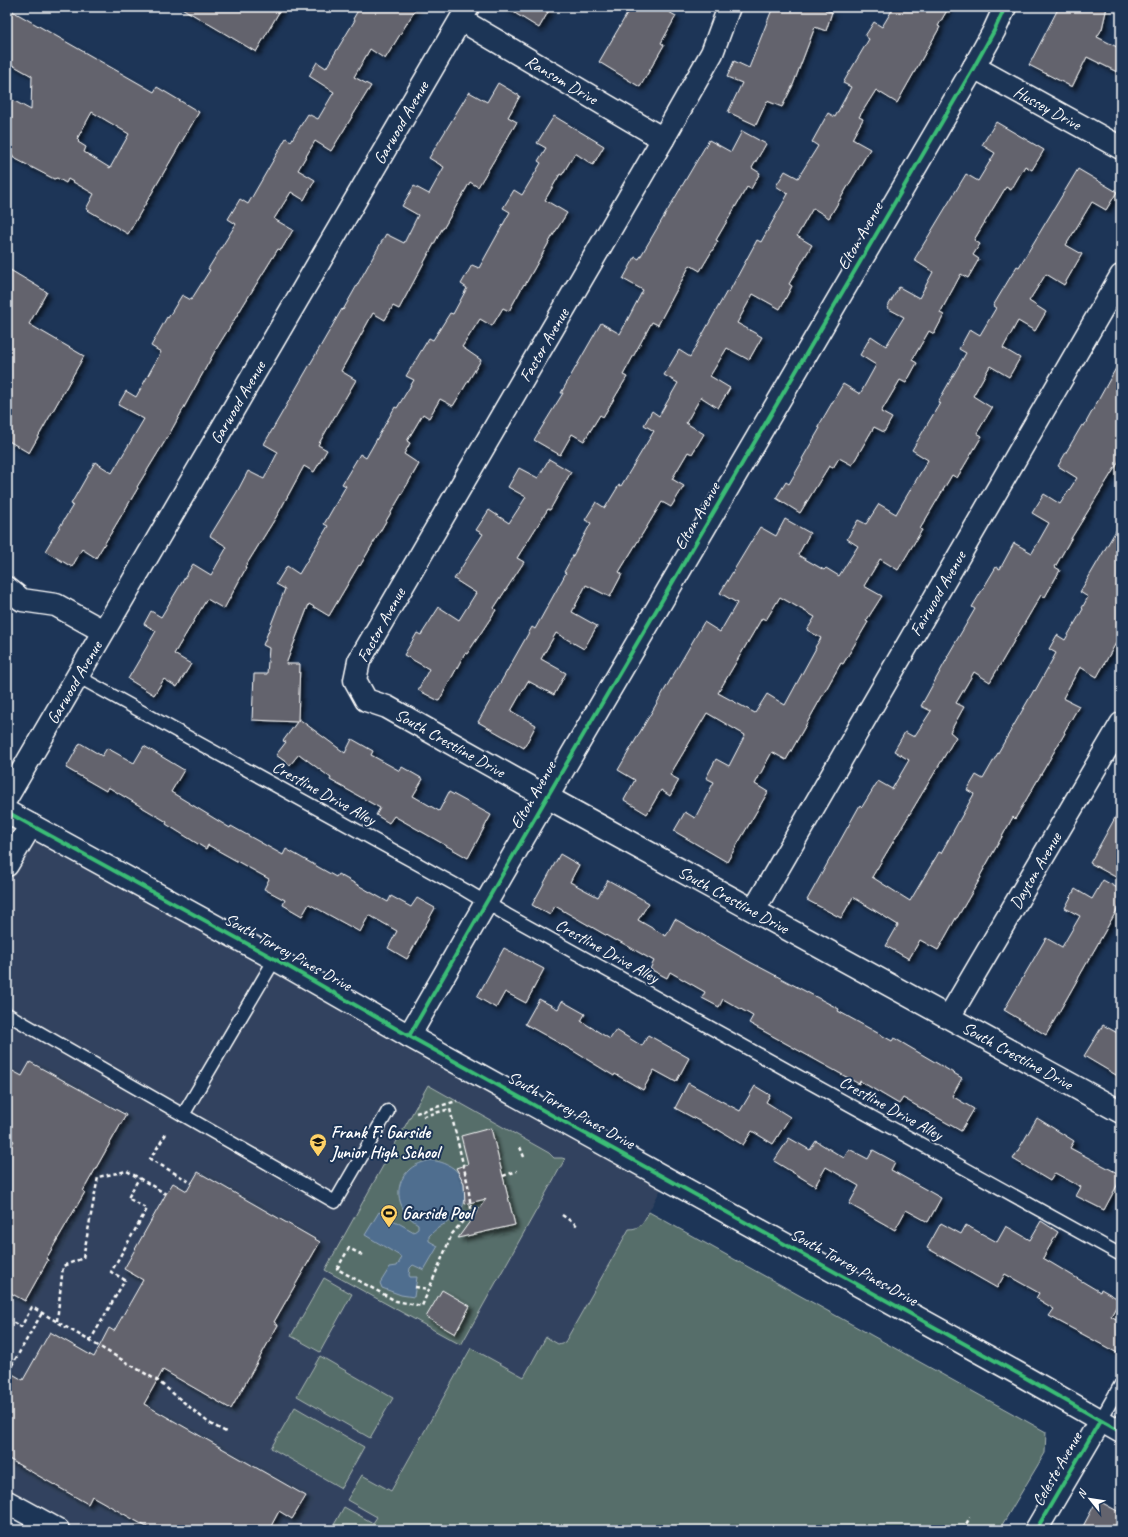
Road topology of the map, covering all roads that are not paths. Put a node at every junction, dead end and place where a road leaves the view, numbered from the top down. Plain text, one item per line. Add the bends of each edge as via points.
1 (729, 7) edge
2 (1005, 7) edge
3 (465, 14) edge
4 (974, 67) junction
5 (663, 139) junction
6 (1121, 148) edge
7 (1121, 276) edge
8 (7, 588) edge
9 (103, 631) junction
10 (77, 676) junction
11 (355, 680) joint
12 (1121, 724) edge
13 (7, 797) edge
14 (547, 797) junction
15 (7, 812) edge
16 (31, 825) junction
17 (7, 866) edge
18 (486, 903) junction
19 (754, 910) junction
20 (275, 959) junction
21 (7, 1014) edge
22 (949, 1017) junction
23 (409, 1036) junction
24 (388, 1111) dead end
25 (1121, 1112) edge
26 (183, 1115) junction
27 (1121, 1256) edge
28 (1121, 1384) edge
29 (1100, 1421) junction
30 (1121, 1432) edge
31 (7, 1502) edge
32 (58, 1530) edge
33 (1036, 1530) edge

1 - 5 street, Factor Avenue via 712,53
2 - 4 street, Elton Avenue
3 - 5 street, Ransom Drive
3 - 9 street, Garwood Avenue
4 - 6 street, Hussey Drive
4 - 14 street, Elton Avenue
5 - 11 street, Factor Avenue via 359,661
7 - 19 street, Fairwood Avenue
8 - 9 street via 22,600 56,605
9 - 10 street, Garwood Avenue
10 - 13 street, Garwood Avenue
10 - 18 lane, Crestline Drive Alley
11 - 14 street, South Crestline Drive via 366,700 387,707
12 - 22 street, Dayton Avenue
14 - 18 street, Elton Avenue
14 - 19 street, South Crestline Drive
15 - 16 street, South Torrey Pines Drive
16 - 17 street
16 - 20 street, South Torrey Pines Drive
18 - 23 street, Elton Avenue
18 - 27 lane, Crestline Drive Alley
19 - 22 street, South Crestline Drive
20 - 23 street, South Torrey Pines Drive
20 - 26 lane
21 - 26 lane
22 - 25 street, South Crestline Drive
23 - 29 street, South Torrey Pines Drive
24 - 26 lane via 335,1202
28 - 29 lane
29 - 30 street, South Torrey Pines Drive
29 - 33 street, Celeste Avenue
31 - 32 street

